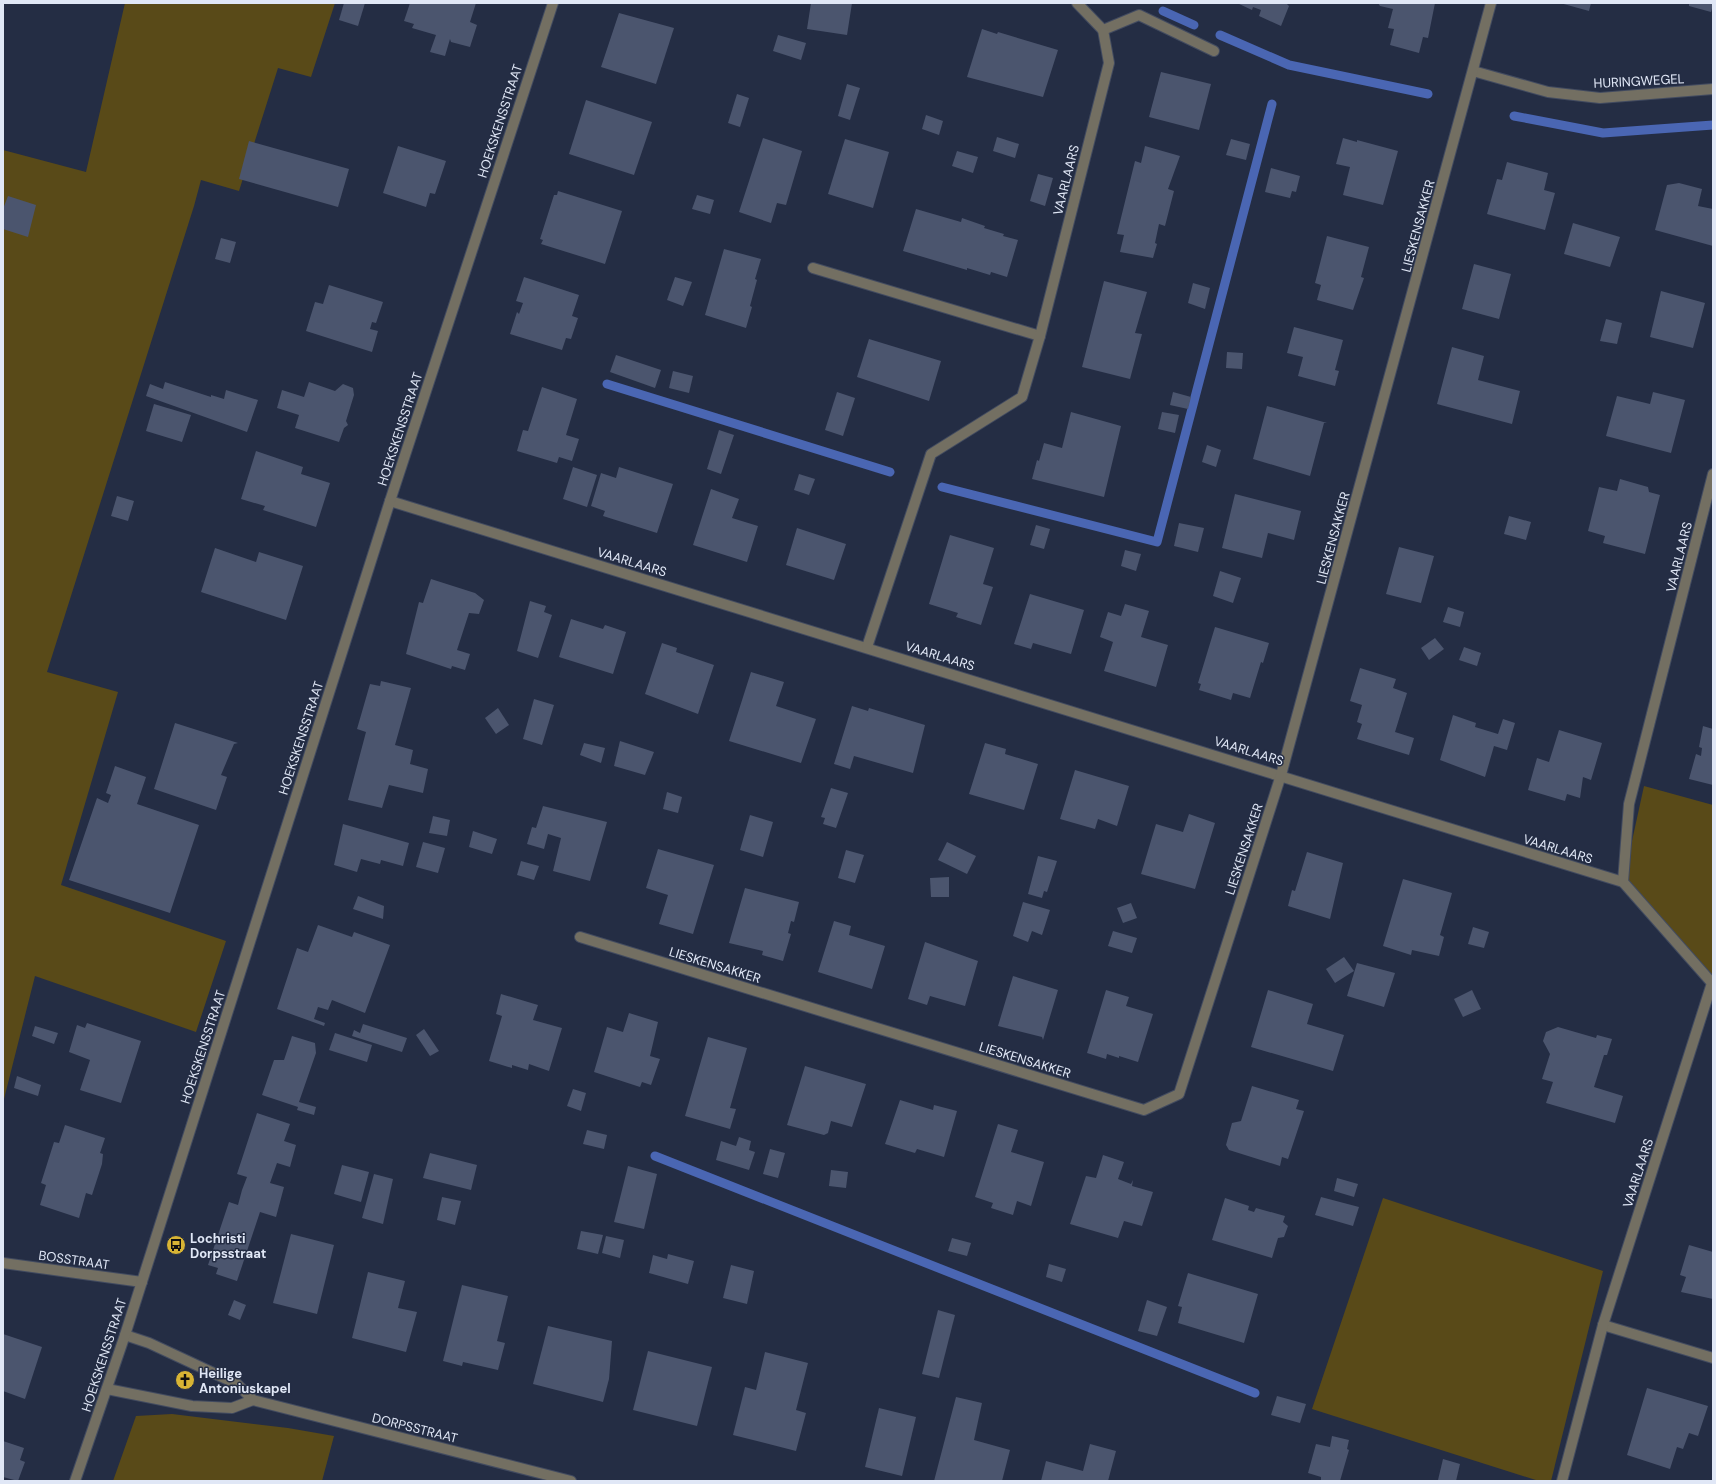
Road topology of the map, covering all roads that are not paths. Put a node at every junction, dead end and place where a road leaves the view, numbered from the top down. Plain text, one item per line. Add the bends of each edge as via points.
1 (553, 3) edge
2 (1078, 3) edge
3 (1491, 3) edge
4 (1103, 30) junction
5 (1214, 51) dead end
6 (1473, 71) junction
7 (1713, 89) edge
8 (813, 268) dead end
9 (1040, 336) junction
10 (1713, 474) edge
11 (390, 501) junction
12 (867, 647) junction
13 (1281, 775) junction
14 (1623, 882) junction
15 (580, 937) dead end
16 (1712, 983) edge
17 (3, 1263) edge
18 (142, 1282) junction
19 (1603, 1325) junction
20 (125, 1335) junction
21 (1713, 1358) edge
22 (107, 1389) junction
23 (253, 1400) junction
24 (75, 1481) edge
25 (571, 1481) edge
26 (1562, 1481) edge

1 - 11 street, HOEKSKENSSTRAAT
2 - 4 street
3 - 6 street, LIESKENSAKKER
4 - 5 street via 1139,15
4 - 9 street, VAARLAARS via 1109,63
6 - 7 street, HURINGWEGEL via 1548,92 1600,98
6 - 13 street, LIESKENSAKKER
8 - 9 street
9 - 12 street, VAARLAARS via 1022,396 930,454
10 - 14 street, VAARLAARS via 1630,804
11 - 12 street, VAARLAARS
11 - 18 street, HOEKSKENSSTRAAT
12 - 13 street, VAARLAARS
13 - 14 street, VAARLAARS
13 - 15 street, LIESKENSAKKER via 1179,1094 1144,1110
14 - 16 street, VAARLAARS
16 - 19 street, VAARLAARS
17 - 18 street, BOSSTRAAT
18 - 20 street, HOEKSKENSSTRAAT
19 - 21 street
19 - 26 street, VAARLAARS
20 - 22 street, HOEKSKENSSTRAAT
20 - 23 street via 149,1343 237,1384
22 - 23 street via 192,1406 232,1408
22 - 24 street, HOEKSKENSSTRAAT
23 - 25 street, DORPSSTRAAT

